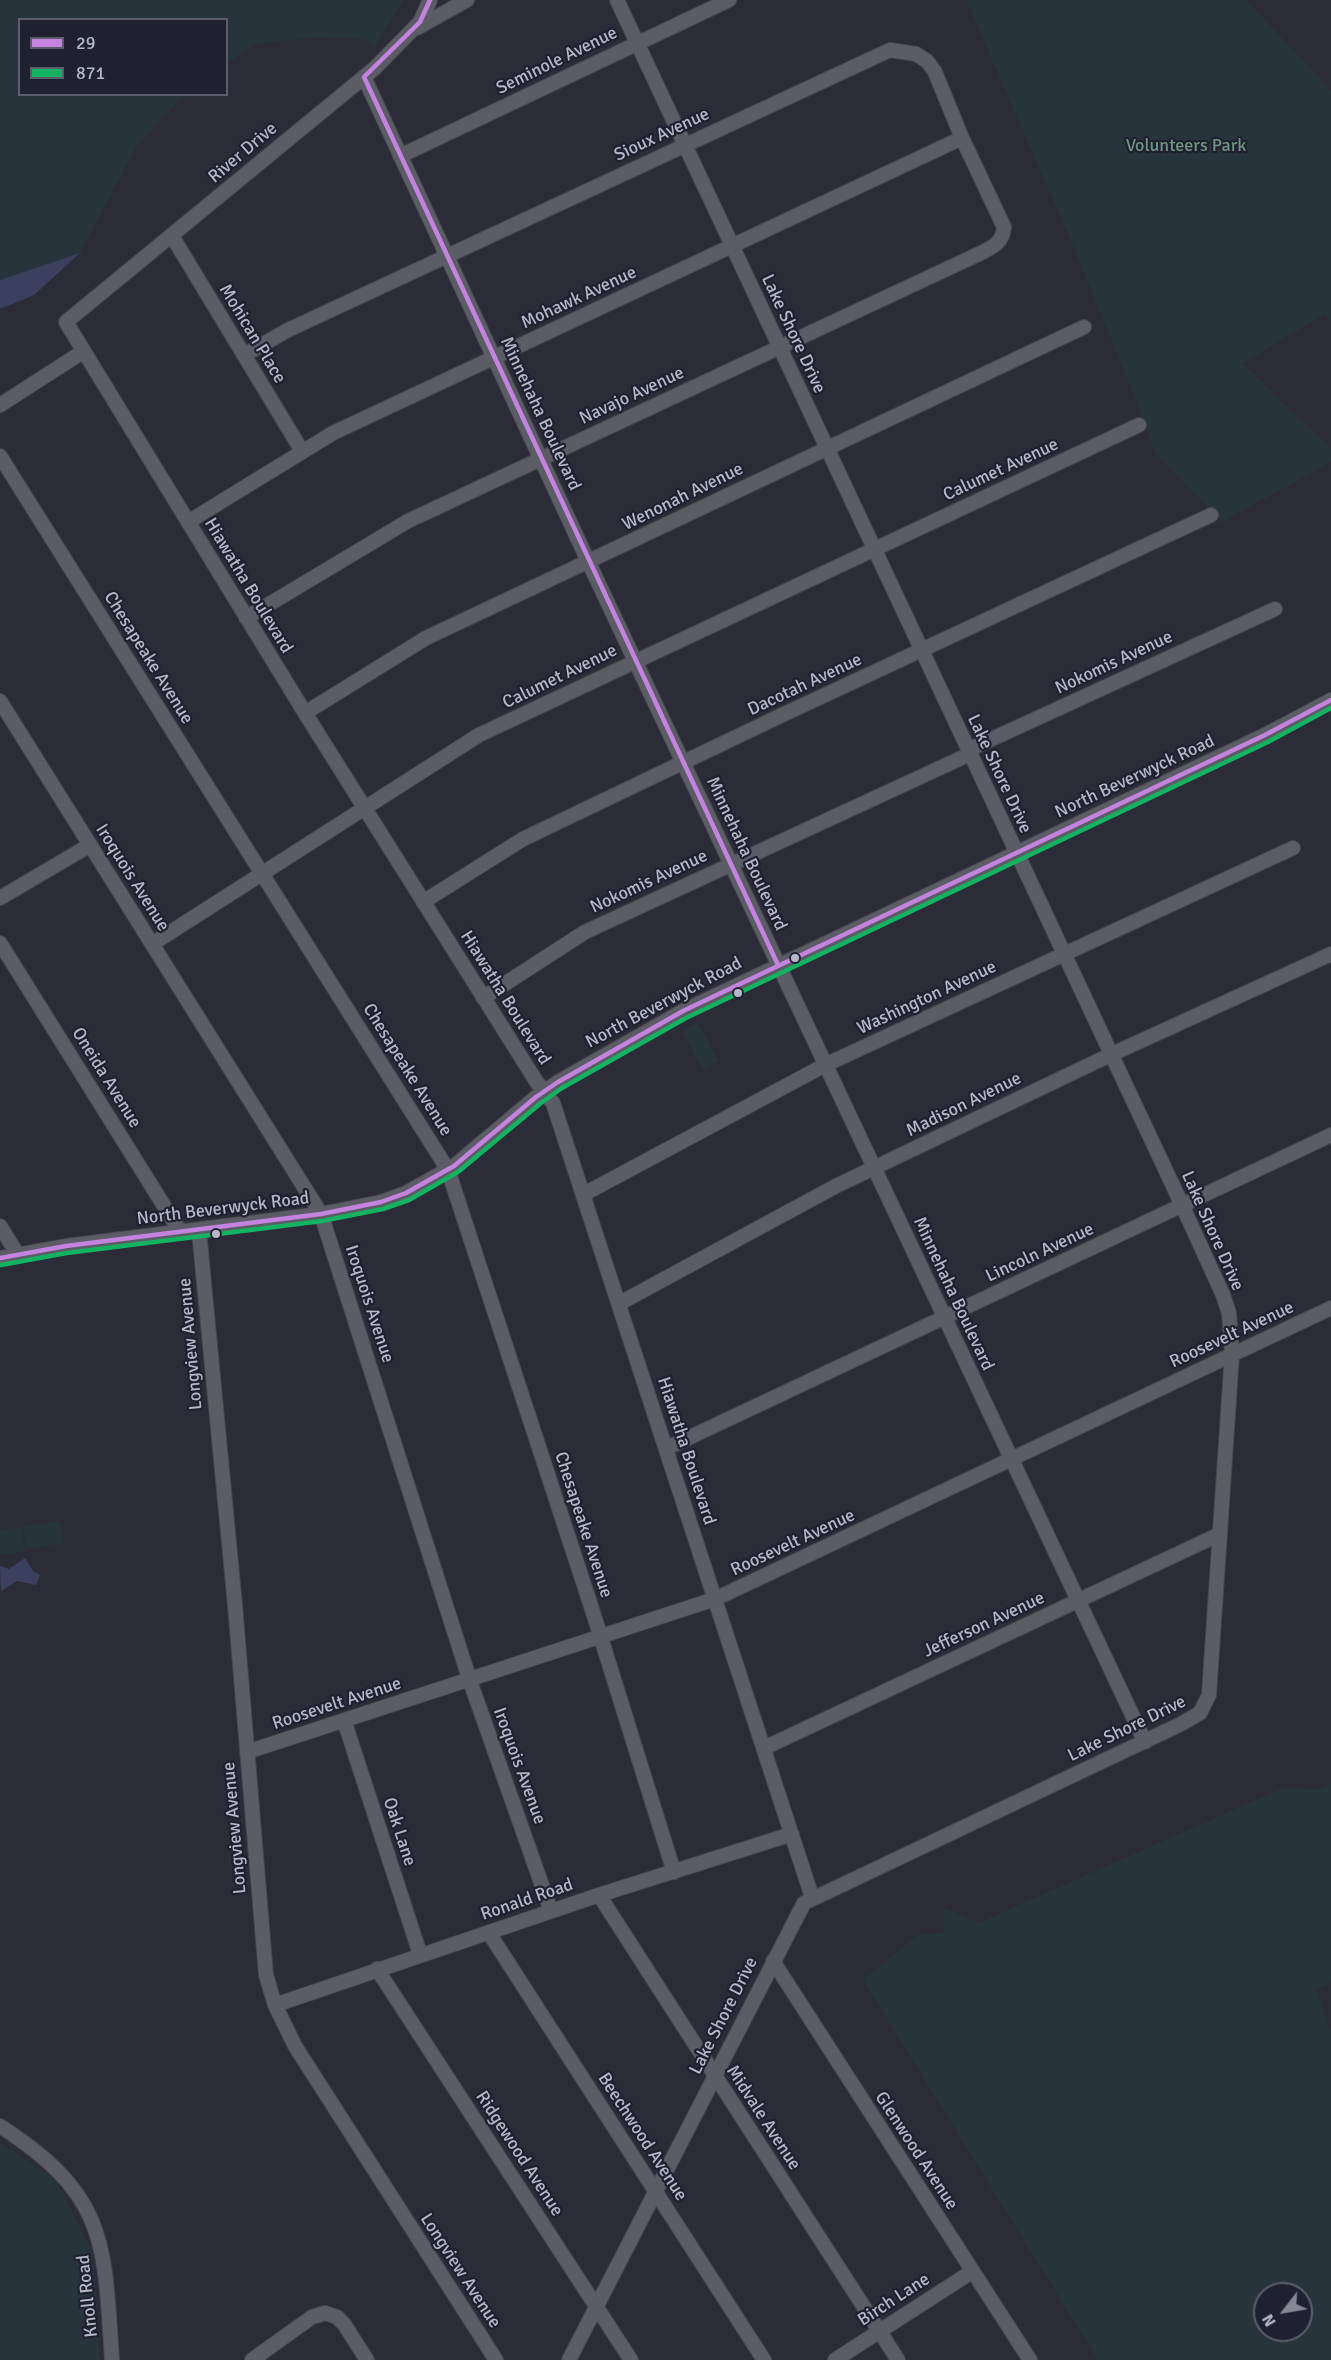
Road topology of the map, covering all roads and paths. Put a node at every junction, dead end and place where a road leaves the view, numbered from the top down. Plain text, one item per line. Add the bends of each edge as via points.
1 (430, 0) edge
2 (468, 0) edge
3 (617, 0) edge
4 (729, 0) edge
5 (413, 29) junction
6 (637, 43) junction
7 (364, 77) junction
8 (962, 138) junction
9 (685, 144) junction
10 (400, 156) junction
11 (1004, 234) joint
12 (172, 236) junction
13 (732, 246) junction
14 (447, 255) junction
15 (66, 322) joint
16 (1084, 327) dead end
17 (780, 347) junction
18 (84, 351) junction
19 (244, 355) junction
20 (495, 358) junction
21 (0, 405) edge
22 (1139, 425) dead end
23 (827, 448) junction
24 (302, 452) junction
25 (0, 456) edge
26 (541, 458) junction
27 (1211, 515) dead end
28 (188, 522) junction
29 (874, 550) junction
30 (588, 561) junction
31 (1275, 609) dead end
32 (246, 618) junction
33 (921, 650) junction
34 (635, 661) junction
35 (1331, 700) edge
36 (0, 701) edge
37 (305, 713) junction
38 (969, 752) junction
39 (683, 762) junction
40 (364, 807) junction
41 (90, 845) junction
42 (1293, 848) dead end
43 (1016, 853) junction
44 (731, 863) junction
45 (262, 874) junction
46 (0, 898) edge
47 (423, 902) junction
48 (0, 943) edge
49 (152, 944) junction
50 (1064, 954) junction
51 (1331, 954) edge
52 (778, 965) junction
53 (483, 998) junction
54 (1110, 1055) junction
55 (825, 1065) junction
56 (544, 1092) junction
57 (1331, 1135) edge
58 (874, 1168) junction
59 (448, 1170) junction
60 (584, 1194) junction
61 (1182, 1205) junction
62 (321, 1214) junction
63 (0, 1226) edge
64 (199, 1231) junction
65 (182, 1233) junction
66 (18, 1255) junction
67 (0, 1258) edge
68 (620, 1303) junction
69 (1331, 1308) edge
70 (945, 1318) junction
71 (1232, 1354) junction
72 (667, 1448) junction
73 (1012, 1460) junction
74 (1220, 1534) junction
75 (715, 1599) junction
76 (1078, 1600) junction
77 (601, 1637) junction
78 (470, 1681) junction
79 (344, 1720) junction
80 (1145, 1742) junction
81 (764, 1748) junction
82 (247, 1752) junction
83 (792, 1834) junction
84 (674, 1872) junction
85 (598, 1895) junction
86 (812, 1897) junction
87 (551, 1911) junction
88 (489, 1932) junction
89 (420, 1954) junction
90 (773, 1961) junction
91 (377, 1969) junction
92 (275, 2005) junction
93 (715, 2075) junction
94 (0, 2126) edge
95 (655, 2190) junction
96 (973, 2271) junction
97 (596, 2305) junction
98 (879, 2331) junction
99 (112, 2360) edge
100 (252, 2360) edge
101 (367, 2360) edge
102 (496, 2360) edge
103 (569, 2360) edge
104 (631, 2360) edge
105 (764, 2360) edge
106 (835, 2360) edge
107 (898, 2360) edge
108 (1030, 2360) edge

1 - 5 street, River Drive
2 - 5 street
3 - 6 street, Lake Shore Drive
4 - 6 street, Seminole Avenue
5 - 7 street, River Drive
6 - 9 street, Lake Shore Drive
6 - 10 street, Seminole Avenue
7 - 10 street, Minnehaha Boulevard
7 - 12 street, River Drive
8 - 9 street, Sioux Avenue via 931,66 916,54 896,50 883,51
8 - 11 street, Sioux Avenue via 1002,220
8 - 13 street, Mohawk Avenue
9 - 13 street, Lake Shore Drive
9 - 14 street, Sioux Avenue
10 - 14 street, Minnehaha Boulevard
11 - 17 street, Navajo Avenue via 996,245 983,252
12 - 15 street, River Drive
12 - 19 street, Mohican Place
13 - 17 street, Lake Shore Drive
13 - 20 street, Mohawk Avenue
14 - 19 street, Sioux Avenue
14 - 20 street, Minnehaha Boulevard
15 - 18 street, Hiawatha Boulevard
16 - 23 street, Wenonah Avenue
17 - 23 street, Lake Shore Drive
17 - 26 street, Navajo Avenue
18 - 21 street
18 - 28 street, Hiawatha Boulevard
19 - 24 street, Mohican Place
20 - 24 street, Mohawk Avenue via 333,433
20 - 26 street, Minnehaha Boulevard
22 - 29 street, Calumet Avenue
23 - 29 street, Lake Shore Drive
23 - 30 street, Wenonah Avenue
24 - 28 street, Mohawk Avenue
25 - 45 street, Chesapeake Avenue
26 - 30 street, Minnehaha Boulevard
26 - 32 street, Navajo Avenue via 408,521
27 - 33 street, Dacotah Avenue
28 - 32 street, Hiawatha Boulevard
29 - 33 street, Lake Shore Drive
29 - 34 street, Calumet Avenue
30 - 34 street, Minnehaha Boulevard
30 - 37 street, Wenonah Avenue via 426,638
31 - 38 street, Nokomis Avenue
32 - 37 street, Hiawatha Boulevard
33 - 38 street, Lake Shore Drive
33 - 39 street, Dacotah Avenue
34 - 39 street, Minnehaha Boulevard
34 - 40 street, Calumet Avenue via 479,735
35 - 43 street, North Beverwyck Road
36 - 41 street, Iroquois Avenue
37 - 40 street, Hiawatha Boulevard
38 - 43 street, Lake Shore Drive
38 - 44 street, Nokomis Avenue
39 - 44 street, Minnehaha Boulevard
39 - 47 street, Dacotah Avenue via 523,839
40 - 45 street, Calumet Avenue
40 - 47 street, Hiawatha Boulevard
41 - 46 street
41 - 49 street, Iroquois Avenue
42 - 50 street, Washington Avenue
43 - 50 street, Lake Shore Drive
43 - 52 street, North Beverwyck Road
44 - 52 street, Minnehaha Boulevard
44 - 53 street, Nokomis Avenue via 585,932
45 - 49 street, Calumet Avenue
45 - 59 street, Chesapeake Avenue
47 - 53 street, Hiawatha Boulevard
48 - 65 street, Oneida Avenue
49 - 62 street, Iroquois Avenue
50 - 54 street, Lake Shore Drive
50 - 55 street, Washington Avenue
51 - 54 street, Madison Avenue
52 - 55 street, Minnehaha Boulevard
52 - 56 street, North Beverwyck Road via 626,1041
53 - 56 street, Hiawatha Boulevard
54 - 58 street, Madison Avenue
54 - 61 street, Lake Shore Drive
55 - 58 street, Minnehaha Boulevard
55 - 60 street, Washington Avenue
56 - 59 street, North Beverwyck Road
56 - 60 street, Hiawatha Boulevard via 553,1103
57 - 61 street, Lincoln Avenue
58 - 68 street, Madison Avenue
58 - 70 street, Minnehaha Boulevard
59 - 62 street, North Beverwyck Road via 381,1202
59 - 77 street, Chesapeake Avenue
60 - 68 street, Hiawatha Boulevard
61 - 70 street, Lincoln Avenue
61 - 71 street, Lake Shore Drive via 1226,1304
62 - 64 street, North Beverwyck Road
62 - 78 street, Iroquois Avenue
63 - 66 street
64 - 65 street, North Beverwyck Road
64 - 82 street, Longview Avenue
65 - 66 street, North Beverwyck Road
66 - 67 street, North Beverwyck Road
68 - 72 street, Hiawatha Boulevard
69 - 71 street, Roosevelt Avenue
70 - 72 street, Lincoln Avenue
70 - 73 street, Minnehaha Boulevard
71 - 73 street, Roosevelt Avenue
71 - 74 street, Lake Shore Drive
72 - 75 street, Hiawatha Boulevard
73 - 75 street, Roosevelt Avenue
73 - 76 street, Minnehaha Boulevard
74 - 76 street, Jefferson Avenue
74 - 80 street, Lake Shore Drive via 1208,1701 1200,1713
75 - 77 street, Roosevelt Avenue
75 - 81 street, Hiawatha Boulevard
76 - 80 street, Minnehaha Boulevard
76 - 81 street, Jefferson Avenue
77 - 78 street, Roosevelt Avenue
77 - 84 street, Chesapeake Avenue
78 - 79 street, Roosevelt Avenue
78 - 87 street, Iroquois Avenue
79 - 82 street, Roosevelt Avenue
79 - 89 street, Oak Lane
80 - 86 street, Lake Shore Drive
81 - 83 street, Hiawatha Boulevard
82 - 92 street, Longview Avenue via 266,1975
83 - 84 street, Ronald Road
83 - 86 street, Hiawatha Boulevard
84 - 85 street, Ronald Road
85 - 87 street, Ronald Road
85 - 93 street, Midvale Avenue
86 - 90 street, Lake Shore Drive via 798,1911
87 - 88 street, Ronald Road
88 - 89 street, Ronald Road
88 - 95 street, Beechwood Avenue
89 - 91 street, Ronald Road
90 - 93 street, Lake Shore Drive
90 - 96 street, Glenwood Avenue
91 - 92 street, Ronald Road
91 - 97 street, Ridgewood Avenue
92 - 102 street, Longview Avenue via 295,2046
93 - 95 street, Lake Shore Drive
93 - 98 street, Midvale Avenue
94 - 99 street, Knoll Road via 57,2169 92,2219 105,2259
95 - 97 street, Lake Shore Drive
95 - 105 street, Beechwood Avenue
96 - 98 street, Birch Lane
96 - 108 street, Glenwood Avenue
97 - 103 street, Lake Shore Drive
97 - 104 street, Ridgewood Avenue
98 - 106 street, Birch Lane
98 - 107 street, Midvale Avenue
100 - 101 street via 318,2314 338,2318

